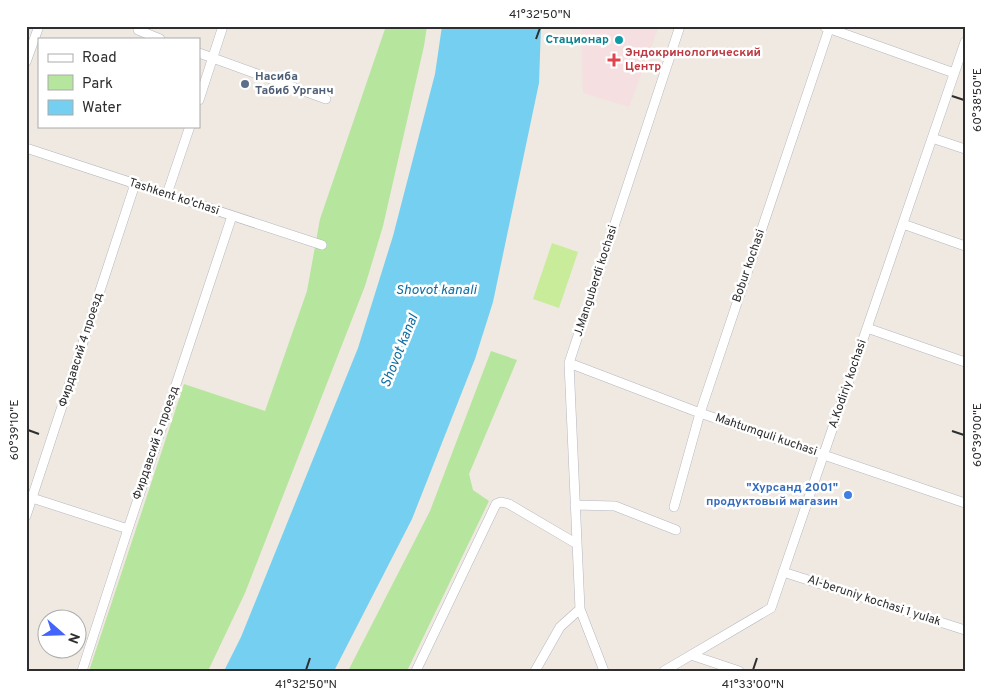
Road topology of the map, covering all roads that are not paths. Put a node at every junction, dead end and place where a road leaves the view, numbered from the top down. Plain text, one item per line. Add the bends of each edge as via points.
1 (38, 26) edge
2 (224, 26) edge
3 (680, 26) edge
4 (827, 27) edge
5 (138, 30) dead end
6 (158, 38) edge
7 (965, 42) edge
8 (200, 53) edge
9 (212, 58) junction
10 (26, 62) edge
11 (954, 72) junction
12 (200, 97) edge
13 (326, 99) dead end
14 (189, 128) edge
15 (932, 138) junction
16 (26, 148) edge
17 (965, 149) edge
18 (135, 184) junction
19 (168, 194) junction
20 (232, 216) junction
21 (903, 224) junction
22 (322, 245) dead end
23 (965, 246) edge
24 (867, 328) junction
25 (965, 362) edge
26 (569, 363) junction
27 (700, 413) junction
28 (824, 455) junction
29 (29, 497) edge
30 (965, 503) edge
31 (576, 504) junction
32 (674, 507) dead end
33 (26, 516) edge
34 (128, 528) junction
35 (676, 530) dead end
36 (577, 544) junction
37 (783, 572) junction
38 (580, 609) junction
39 (965, 630) edge
40 (691, 655) junction
41 (82, 671) edge
42 (416, 671) edge
43 (535, 671) edge
44 (604, 671) edge
45 (664, 671) edge
46 (739, 671) edge

1 - 10 street
2 - 9 street
3 - 26 street, J.Manguberdi kochasi
4 - 11 street
4 - 27 street, Bobur kochasi
5 - 6 street
7 - 11 street, A.Kodiriy kochasi
8 - 9 street
9 - 12 street
9 - 13 street
11 - 15 street, A.Kodiriy kochasi
14 - 19 street
15 - 17 street
15 - 21 street, A.Kodiriy kochasi
16 - 18 street, Tashkent ko'chasi
18 - 19 street, Tashkent ko'chasi
18 - 29 street, Фирдавсий 4 проезд
19 - 20 street, Tashkent ko'chasi
20 - 22 street, Tashkent ko'chasi
20 - 34 street, Фирдавсий 5 проезд
21 - 23 street
21 - 24 street, A.Kodiriy kochasi
24 - 25 street
24 - 28 street, A.Kodiriy kochasi
26 - 27 street, Mahtumquli kuchasi
26 - 31 street, J.Manguberdi kochasi
27 - 28 street, Mahtumquli kuchasi
27 - 32 street, Bobur kochasi
28 - 30 street, Mahtumquli kuchasi
28 - 37 street, A.Kodiriy kochasi
29 - 33 street, Фирдавсий 4 проезд
29 - 34 street
31 - 35 street via 615,506
31 - 36 street, J.Manguberdi kochasi
34 - 41 street, Фирдавсий 5 проезд
36 - 38 street, J.Manguberdi kochasi
36 - 42 street via 509,504 496,504
37 - 39 street, Al-beruniy kochasi 1 yulak
37 - 40 street, A.Kodiriy kochasi via 770,608
38 - 43 street via 560,627
38 - 44 street, J.Manguberdi kochasi
40 - 45 street, A.Kodiriy kochasi
40 - 46 street

